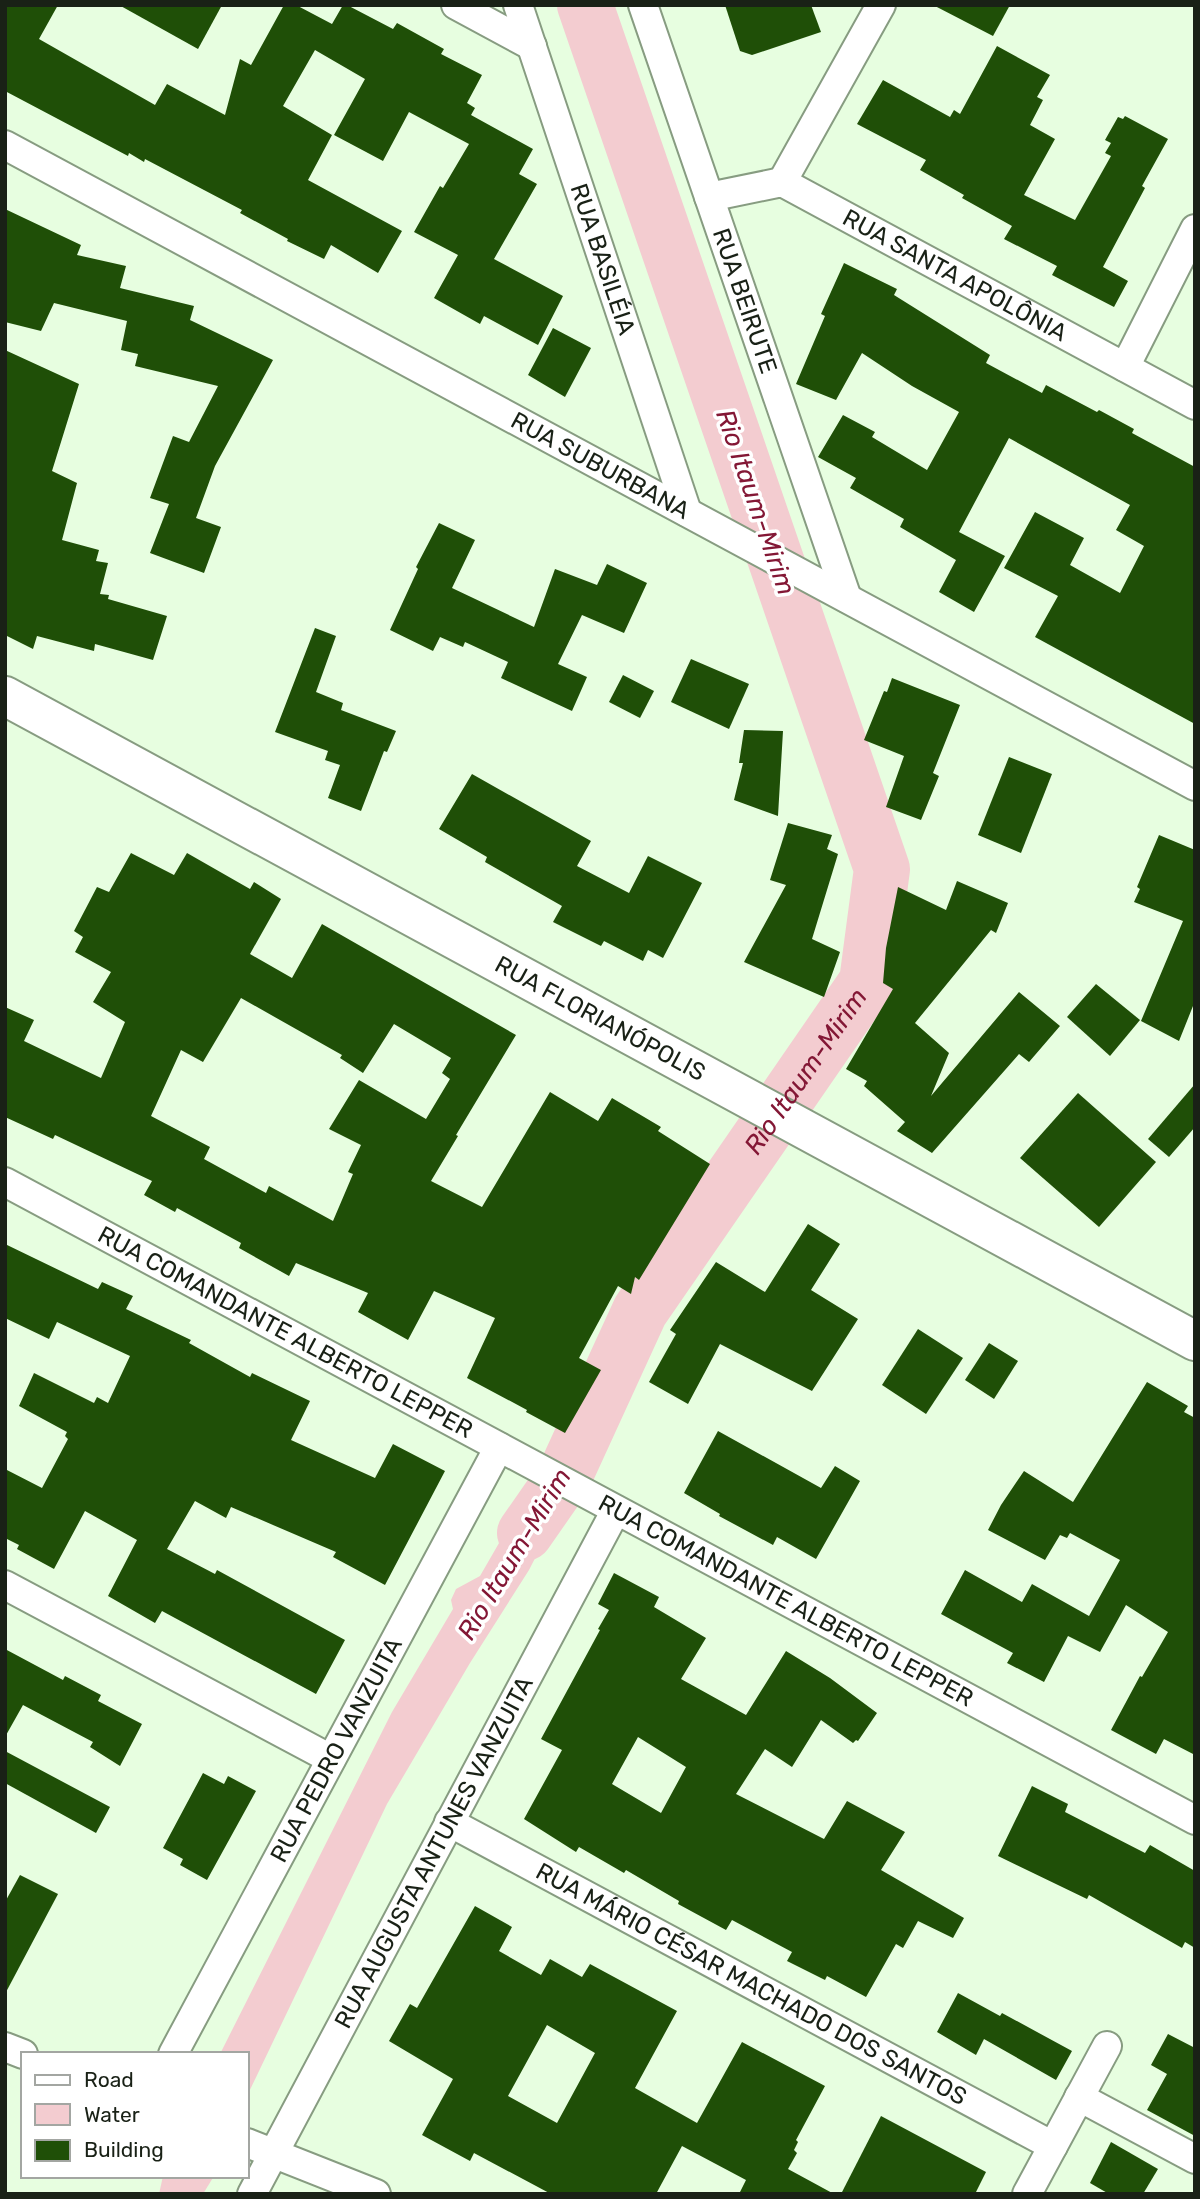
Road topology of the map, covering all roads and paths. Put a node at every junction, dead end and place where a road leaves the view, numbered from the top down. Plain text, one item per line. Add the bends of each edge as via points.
1 (456, 5) edge
2 (518, 5) edge
3 (643, 5) edge
4 (881, 5) edge
5 (531, 46) junction
6 (5, 145) edge
7 (782, 182) junction
8 (709, 197) junction
9 (1195, 229) edge
10 (1125, 368) junction
11 (1195, 405) edge
12 (692, 514) junction
13 (847, 598) junction
14 (5, 696) edge
15 (1195, 786) edge
16 (5, 1182) edge
17 (1195, 1341) edge
18 (499, 1447) junction
19 (604, 1503) junction
20 (5, 1585) edge
21 (331, 1759) junction
22 (1195, 1820) edge
23 (449, 1822) junction
24 (1107, 2046) dead end
25 (174, 2052) edge
26 (1079, 2097) junction
27 (1053, 2146) junction
28 (258, 2147) edge
29 (1195, 2159) edge
30 (251, 2194) edge
31 (376, 2194) edge
32 (1027, 2194) edge

1 - 5 street
2 - 5 street, RUA BASILÉIA
3 - 8 street, RUA BEIRUTE
4 - 7 street
5 - 12 street, RUA BASILÉIA
6 - 12 street, RUA SUBURBANA
7 - 8 street
7 - 10 street, RUA SANTA APOLÔNIA
8 - 13 street, RUA BEIRUTE
9 - 10 street
10 - 11 street, RUA SANTA APOLÔNIA
12 - 13 street, RUA SUBURBANA
13 - 15 street, RUA SUBURBANA
14 - 17 main road, RUA FLORIANÓPOLIS
16 - 18 street, RUA COMANDANTE ALBERTO LEPPER
18 - 19 street, RUA COMANDANTE ALBERTO LEPPER
18 - 21 street, RUA PEDRO VANZUITA
19 - 22 street, RUA COMANDANTE ALBERTO LEPPER
19 - 23 street, RUA AUGUSTA ANTUNES VANZUITA
20 - 21 street
21 - 25 street, RUA PEDRO VANZUITA
23 - 27 street, RUA MÁRIO CÉSAR MACHADO DOS SANTOS
23 - 28 street, RUA AUGUSTA ANTUNES VANZUITA
24 - 26 street
26 - 27 street
26 - 29 street
27 - 32 street
28 - 30 street, RUA AUGUSTA ANTUNES VANZUITA
28 - 31 street

